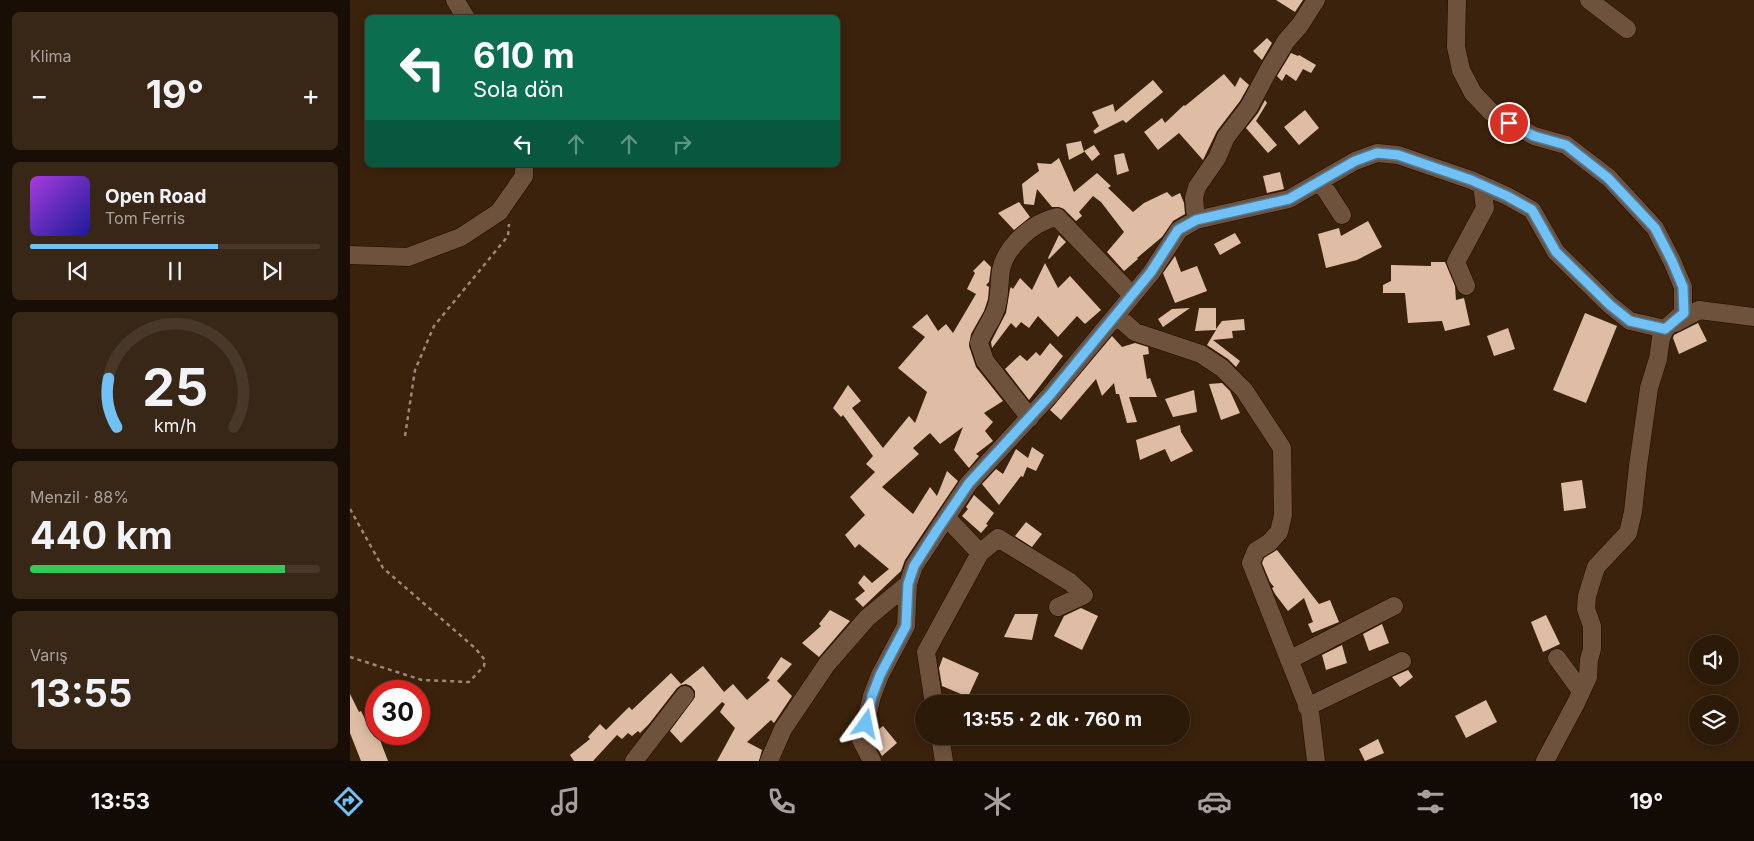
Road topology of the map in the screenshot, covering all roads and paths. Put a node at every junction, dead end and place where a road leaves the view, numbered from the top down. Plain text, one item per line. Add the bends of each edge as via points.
1 (455, 0) edge
2 (1316, 0) edge
3 (1457, 0) edge
4 (1589, 0) edge
5 (464, 15) edge
6 (1627, 28) dead end
7 (524, 167) edge
8 (1320, 181) junction
9 (1482, 185) junction
10 (510, 197) junction
11 (1342, 215) dead end
12 (1196, 220) junction
13 (350, 255) edge
14 (1466, 286) dead end
15 (1132, 295) junction
16 (1116, 315) junction
17 (1754, 317) edge
18 (1669, 326) junction
19 (1030, 418) junction
20 (405, 436) dead end
21 (350, 509) edge
22 (946, 517) junction
23 (980, 553) junction
24 (908, 584) junction
25 (1394, 606) dead end
26 (1058, 607) dead end
27 (906, 626) junction
28 (926, 652) junction
29 (350, 657) edge
30 (1557, 658) dead end
31 (1289, 660) junction
32 (1402, 661) dead end
33 (1581, 691) junction
34 (685, 695) dead end
35 (933, 695) edge
36 (1307, 706) junction
37 (941, 745) edge
38 (634, 761) edge
39 (769, 761) edge
40 (872, 761) edge
41 (944, 761) edge
42 (1316, 761) edge
43 (1545, 761) edge

1 - 5 street
2 - 12 street via 1286,41 1198,187 1194,198
3 - 18 street via 1456,47 1461,70 1473,93 1491,112 1534,136 1566,145 1581,156 1608,178 1655,228 1683,287 1684,313
4 - 6 street
7 - 10 street via 524,176
8 - 9 street via 1355,161 1377,153 1398,155
8 - 11 street
8 - 12 street via 1289,199
9 - 14 street via 1485,208 1456,262
9 - 18 street via 1532,210 1556,252 1630,321
10 - 13 street via 499,212 461,237 408,258
10 - 20 path via 508,236 434,326 415,370
12 - 15 street via 1178,230
15 - 16 street
15 - 19 street via 1057,217 1030,231 1009,251 1001,271 998,305 979,343 985,361
16 - 19 street
16 - 31 street via 1135,332 1201,354 1222,368 1244,390 1282,448 1283,515 1279,532 1256,551 1251,563
17 - 18 street via 1699,310
18 - 33 street via 1661,338 1649,388 1628,533 1596,567 1587,596 1592,649 1588,677
19 - 22 street via 969,483
21 - 29 path via 384,568 475,648 484,660 484,666 469,682 422,680
22 - 23 street
22 - 24 street via 914,566
23 - 26 street via 998,538 1070,582 1084,595
23 - 28 street
24 - 27 street
24 - 39 street via 868,618 827,664 783,729
25 - 31 street
27 - 28 street
27 - 40 street via 872,696 861,740
28 - 35 street
30 - 33 street
31 - 36 street
32 - 36 street
33 - 43 street
34 - 38 street
36 - 42 street
37 - 41 street

